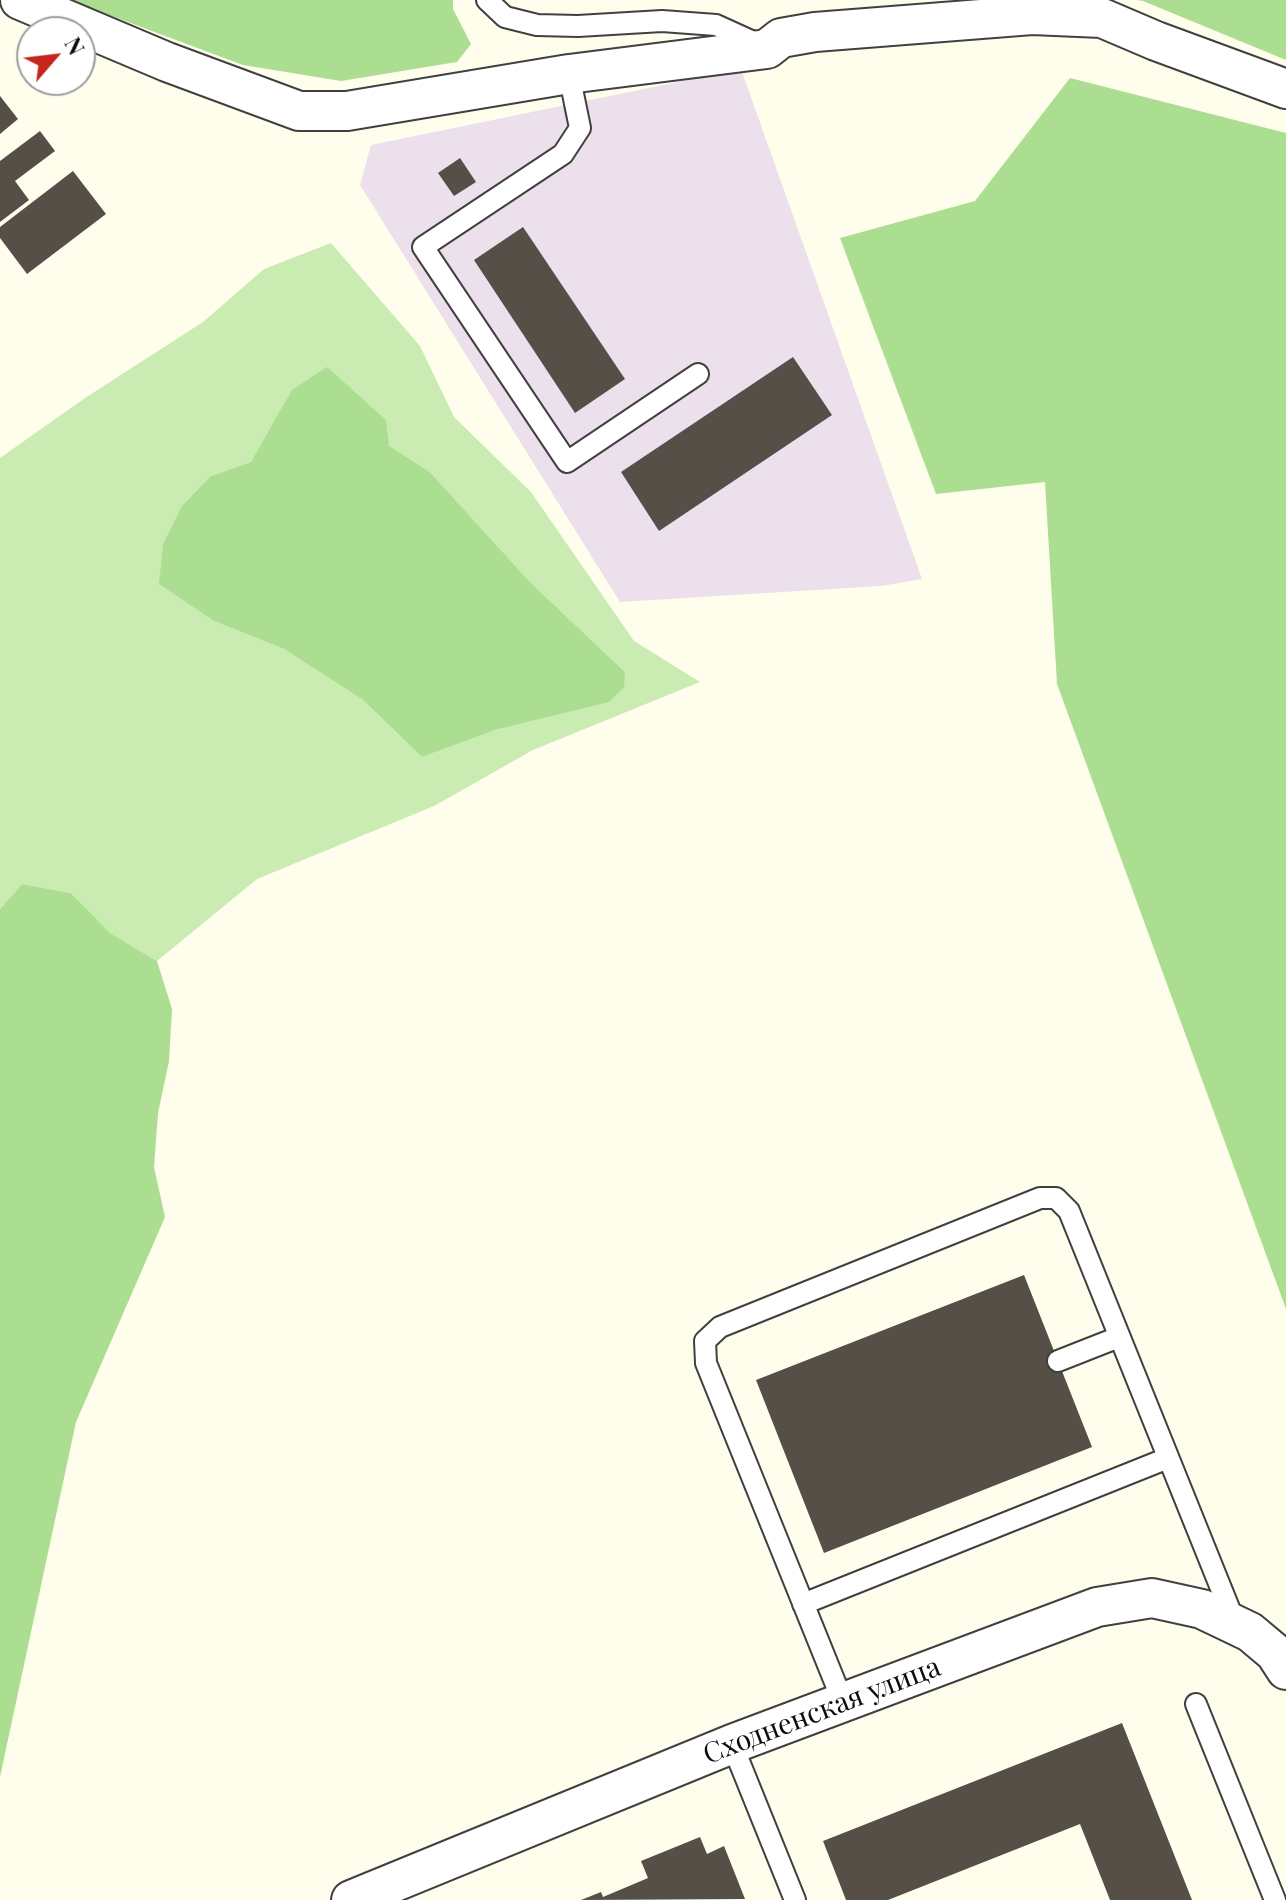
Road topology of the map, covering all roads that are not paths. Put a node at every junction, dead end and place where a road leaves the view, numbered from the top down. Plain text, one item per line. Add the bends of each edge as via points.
1 (20, 0) edge
2 (487, 0) edge
3 (767, 49) junction
4 (569, 74) junction
5 (1286, 89) edge
6 (698, 374) dead end
7 (1119, 1337) junction
8 (1058, 1361) dead end
9 (1168, 1458) junction
10 (803, 1604) junction
11 (1236, 1625) junction
12 (1286, 1670) edge
13 (843, 1702) junction
14 (1196, 1704) dead end
15 (732, 1744) junction
16 (351, 1900) edge
17 (795, 1900) edge
18 (1275, 1900) edge

1 - 4 street via 299,111 347,111
2 - 3 lane via 505,17 537,25 716,25
3 - 4 street
3 - 5 street via 781,38 815,32 1032,15 1102,18
4 - 6 lane via 580,128 563,154 423,247 567,462
7 - 8 lane
7 - 9 lane
7 - 10 lane via 1069,1211 1056,1198 1040,1198 720,1327 705,1341 706,1363
9 - 10 lane
9 - 11 lane
10 - 13 lane
11 - 12 street, Сходненская улица via 1275,1653
11 - 13 street, Сходненская улица via 1202,1609 1152,1598 1097,1607
13 - 15 street, Сходненская улица
14 - 18 lane
15 - 16 street, Сходненская улица
15 - 17 lane

